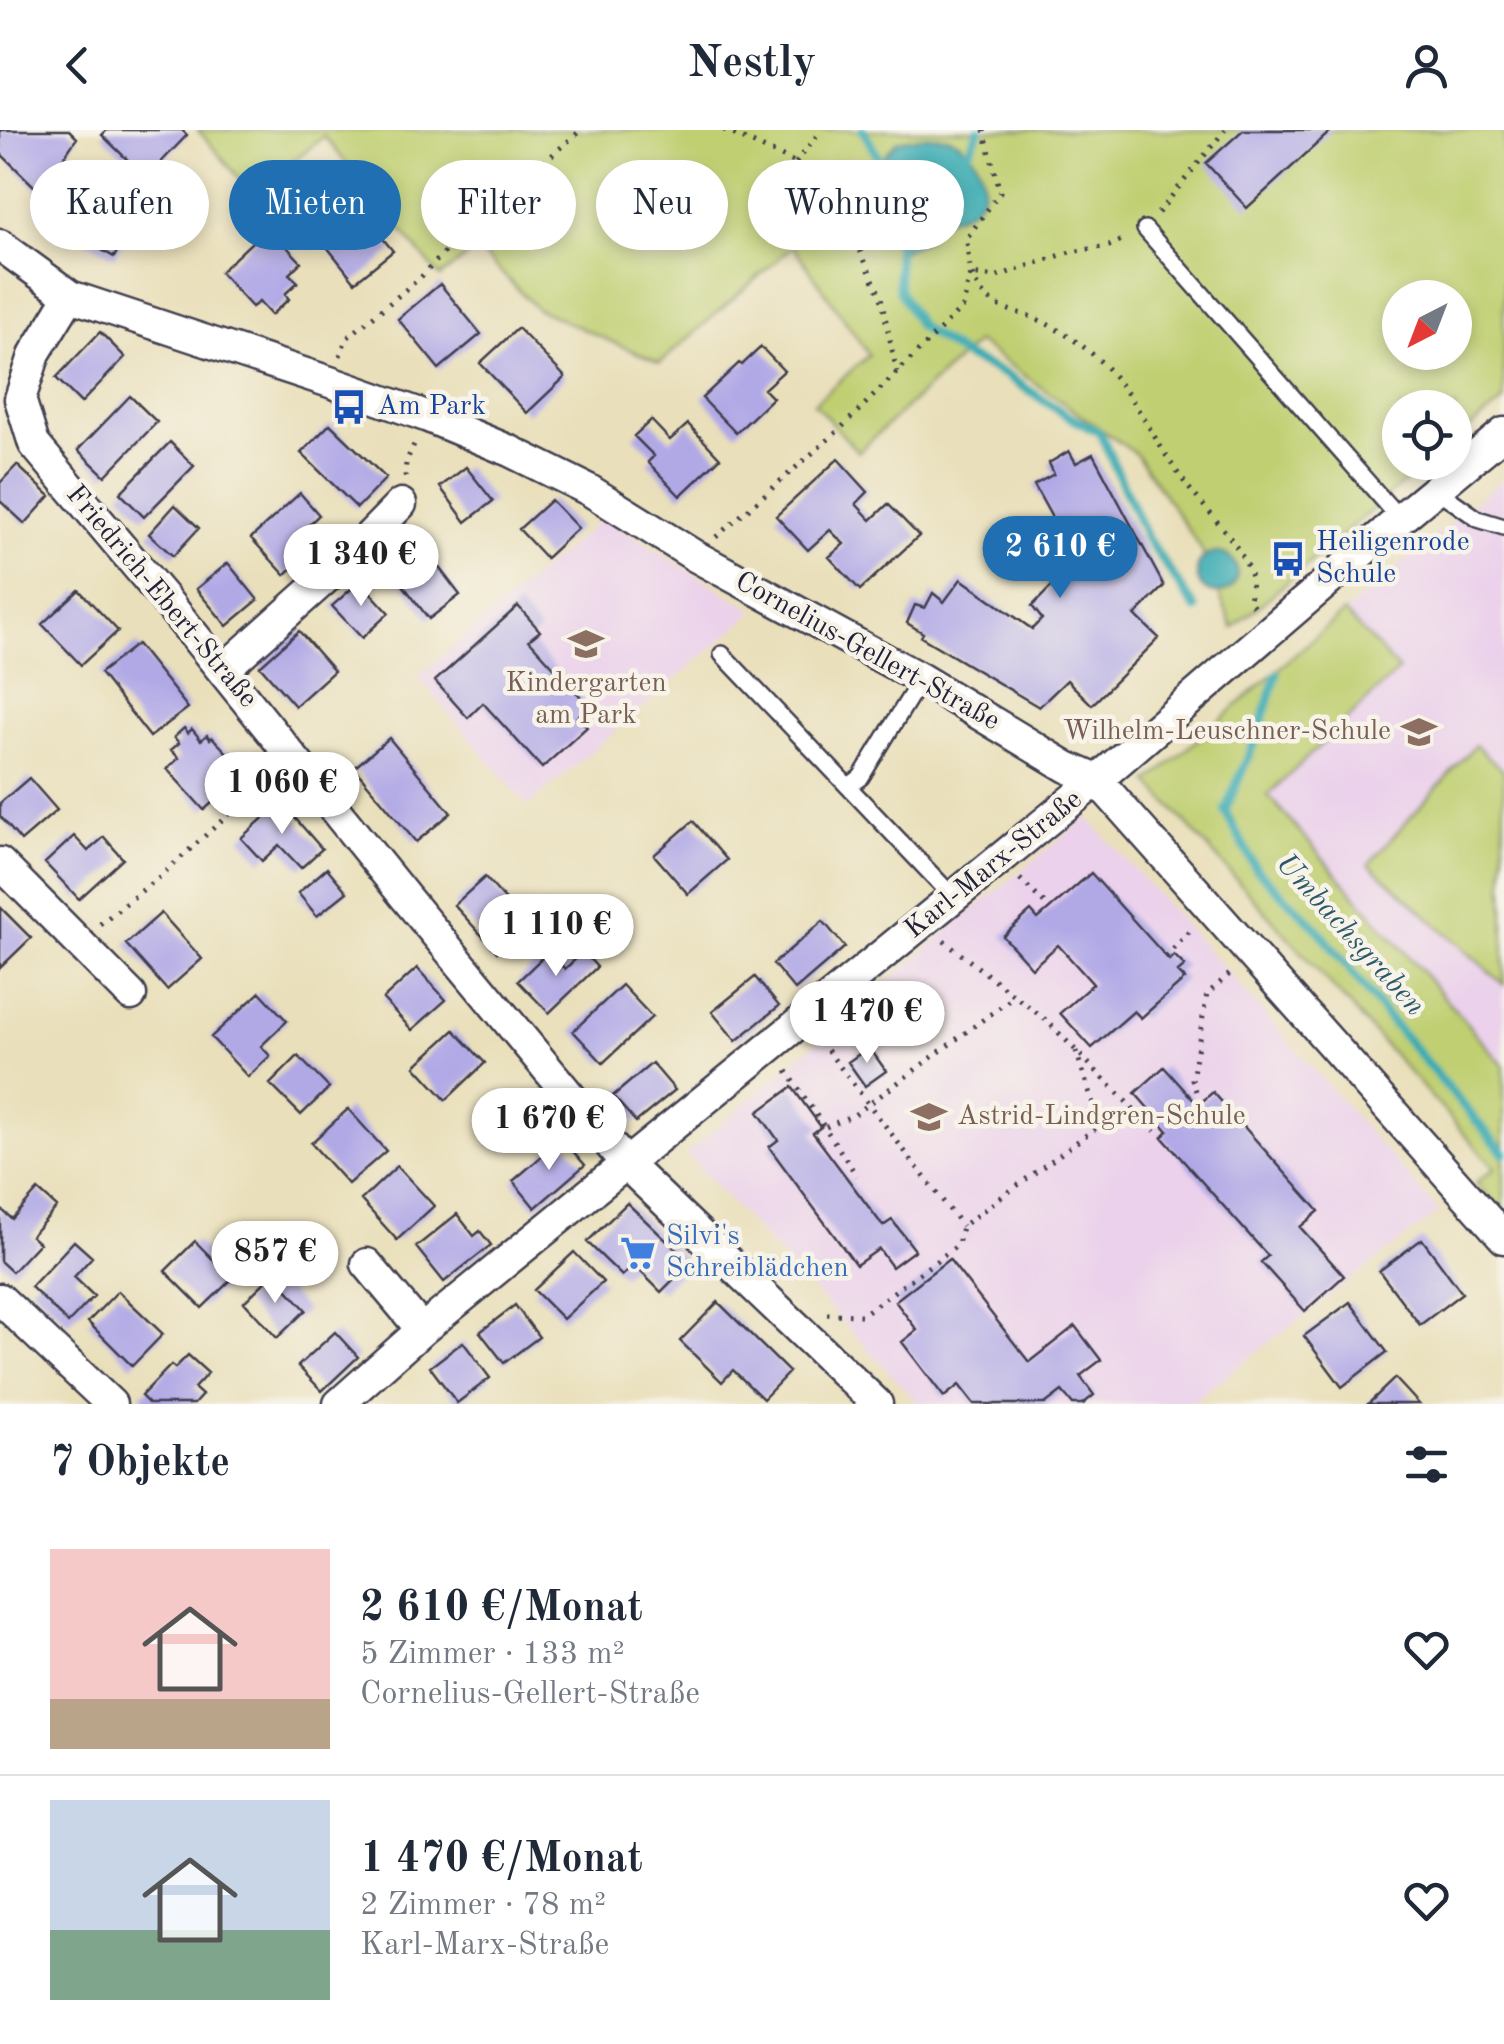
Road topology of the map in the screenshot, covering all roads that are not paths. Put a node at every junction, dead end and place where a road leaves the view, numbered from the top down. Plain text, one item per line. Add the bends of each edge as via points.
1 (1144, 229) road end
2 (0, 245) edge
3 (70, 296) junction
4 (1504, 433) edge
5 (1437, 490) junction
6 (402, 504) road end
7 (1400, 520) junction
8 (1504, 527) edge
9 (722, 654) dead end
10 (223, 670) junction
11 (920, 679) junction
12 (1098, 780) junction
13 (849, 786) junction
14 (0, 862) edge
15 (954, 898) junction
16 (131, 995) dead end
17 (627, 1165) junction
18 (1504, 1238) edge
19 (367, 1264) dead end
20 (0, 1299) edge
21 (422, 1330) junction
22 (110, 1404) edge
23 (339, 1404) edge
24 (878, 1404) edge

1 - 7 lane
2 - 3 street, Cornelius-Gellert-Straße
3 - 10 street, Friedrich-Ebert-Straße via 35,353 20,399 34,444
3 - 11 street, Cornelius-Gellert-Straße via 330,382 510,451
4 - 5 street, Karl-Marx-Straße
5 - 7 street, Karl-Marx-Straße
5 - 8 lane via 1478,519
6 - 10 street
7 - 12 street, Karl-Marx-Straße
9 - 13 lane
10 - 17 street, Friedrich-Ebert-Straße
11 - 12 street, Cornelius-Gellert-Straße
11 - 13 lane via 862,777
12 - 15 street, Karl-Marx-Straße
12 - 18 street, Cornelius-Gellert-Straße
13 - 15 lane
14 - 16 street
15 - 17 street, Karl-Marx-Straße
17 - 21 street, Karl-Marx-Straße
17 - 24 street, Friedrich-Ebert-Straße
19 - 21 street
20 - 22 street
21 - 23 street, Karl-Marx-Straße

